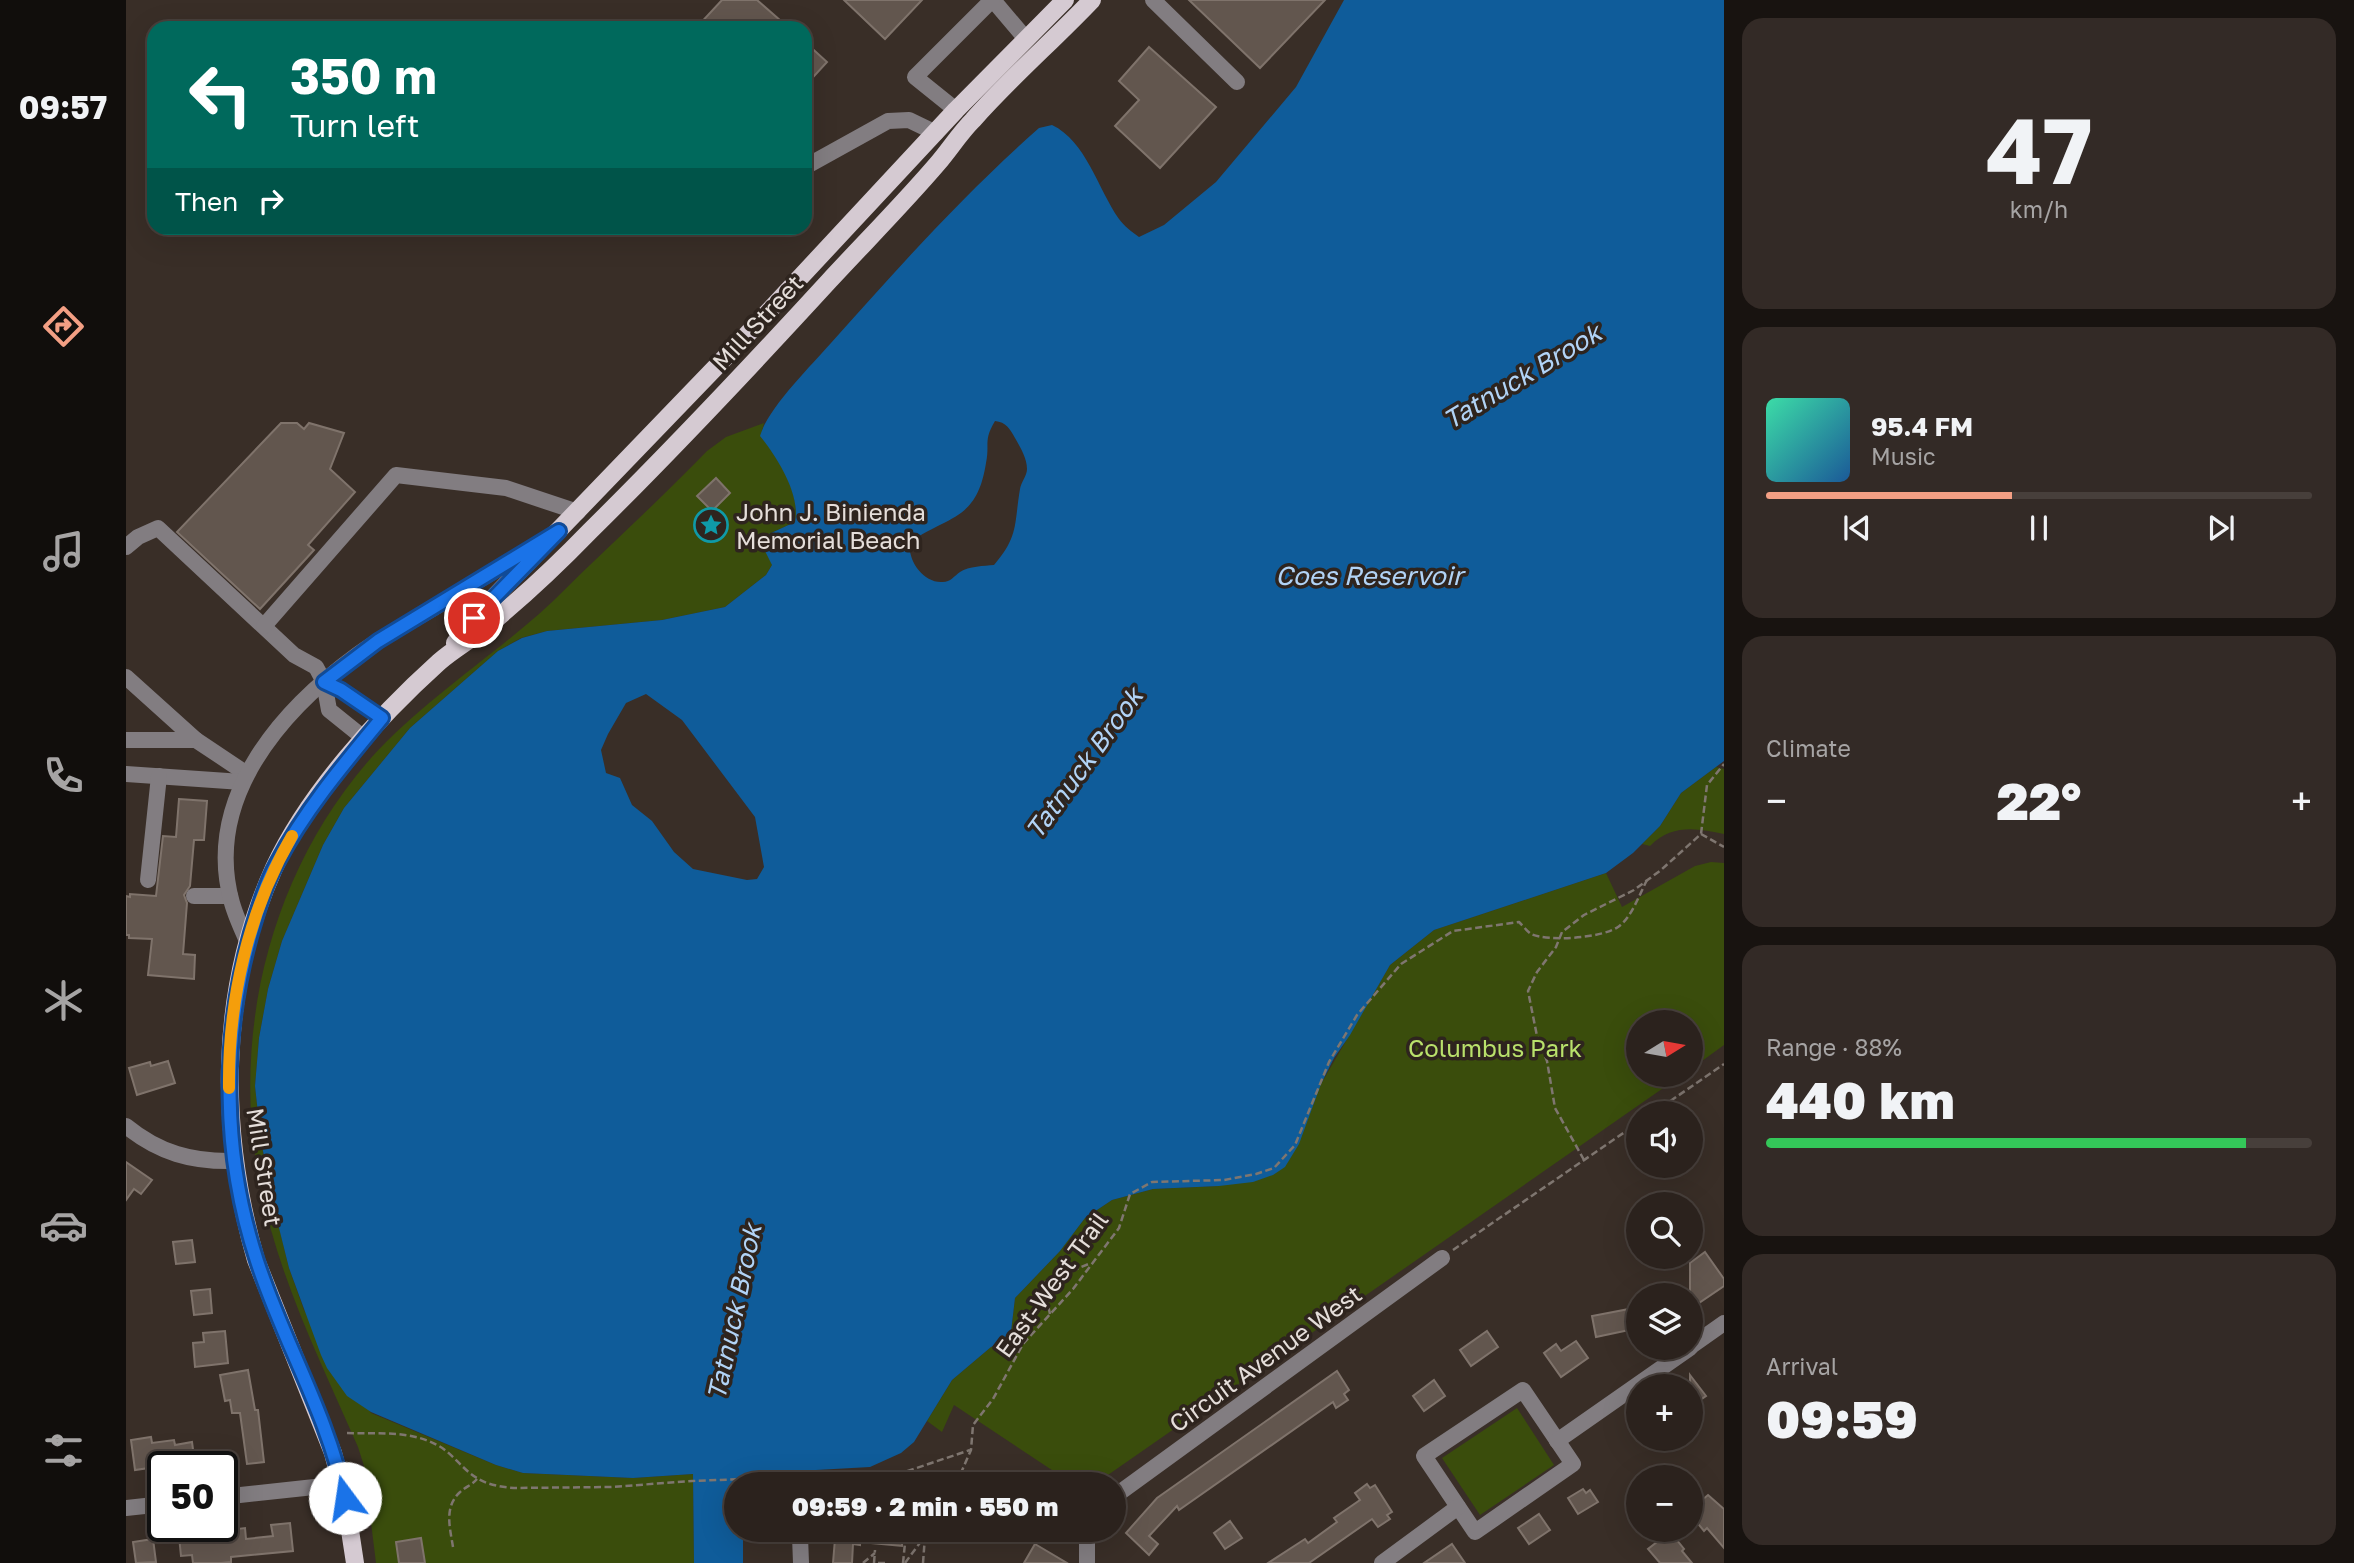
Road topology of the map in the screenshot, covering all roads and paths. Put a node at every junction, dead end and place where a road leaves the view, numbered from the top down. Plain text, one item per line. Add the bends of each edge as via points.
1 (992, 0) edge
2 (1065, 0) edge
3 (1092, 0) edge
4 (1159, 2) edge
5 (1045, 23) junction
6 (1026, 39) junction
7 (1051, 42) junction
8 (1237, 82) dead end
9 (956, 110) junction
10 (936, 133) junction
11 (812, 163) edge
12 (578, 512) junction
13 (559, 531) junction
14 (126, 547) edge
15 (264, 626) junction
16 (442, 660) junction
17 (126, 677) edge
18 (324, 682) junction
19 (382, 718) junction
20 (365, 739) junction
21 (126, 740) edge
22 (196, 740) junction
23 (1724, 764) edge
24 (126, 774) edge
25 (159, 776) junction
26 (245, 778) junction
27 (1701, 834) junction
28 (1724, 847) edge
29 (148, 880) dead end
30 (1647, 880) junction
31 (194, 896) dead end
32 (230, 896) junction
33 (1559, 938) junction
34 (248, 943) junction
35 (1724, 1064) edge
36 (1670, 1101) edge
37 (126, 1126) edge
38 (1626, 1131) edge
39 (1584, 1160) junction
40 (234, 1161) junction
41 (1442, 1258) joint
42 (1091, 1263) junction
43 (1050, 1314) junction
44 (1724, 1323) edge
45 (1703, 1338) edge
46 (1672, 1360) edge
47 (347, 1433) dead end
48 (1557, 1441) junction
49 (971, 1450) junction
50 (905, 1472) edge
51 (961, 1472) edge
52 (477, 1479) junction
53 (724, 1479) edge
54 (342, 1484) junction
55 (1126, 1488) edge
56 (238, 1495) edge
57 (147, 1506) edge
58 (1458, 1507) junction
59 (126, 1508) edge
60 (800, 1542) edge
61 (905, 1542) edge
62 (920, 1542) edge
63 (925, 1542) edge
64 (1087, 1542) edge
65 (453, 1547) dead end
66 (875, 1562) edge
67 (355, 1563) edge
68 (801, 1563) edge
69 (863, 1563) edge
70 (888, 1563) edge
71 (904, 1563) edge
72 (923, 1563) edge
73 (1087, 1563) edge
74 (1382, 1563) edge

1 - 6 street
1 - 9 street via 915,77
2 - 5 main road, Mill Street
3 - 7 main road, Mill Street
4 - 8 street
5 - 6 main road, Mill Street
5 - 7 main road
6 - 9 main road, Mill Street
7 - 16 main road, Mill Street via 972,120 816,295 597,524 490,625
9 - 10 main road, Mill Street
10 - 11 street via 909,120 888,121
10 - 12 main road, Mill Street
12 - 13 main road, Mill Street
12 - 15 street via 506,488 396,475
13 - 16 main road, Mill Street via 474,618
13 - 18 street via 378,641
14 - 15 street via 158,528
15 - 18 street via 294,655 316,667
16 - 19 main road, Mill Street
17 - 22 street
18 - 19 street
18 - 20 street via 328,710
18 - 26 street via 260,752
19 - 20 main road, Mill Street
20 - 34 main road, Mill Street via 329,782 287,845
21 - 22 street
22 - 26 street
23 - 27 path via 1707,785
24 - 25 street
25 - 26 street
25 - 29 street
26 - 32 street via 235,798 227,838
27 - 28 path
27 - 30 path
30 - 33 path via 1584,915
30 - 33 path via 1618,927 1597,935
31 - 32 street
32 - 34 street
33 - 39 path via 1528,991 1555,1108
33 - 42 path, East-West Trail via 1532,934 1519,922 1453,931 1401,964 1357,1014 1329,1062 1295,1145 1274,1168 1224,1180 1152,1182 1130,1194 1119,1228
34 - 40 main road, Mill Street via 229,1064
35 - 36 path
37 - 40 street via 170,1153 197,1160
38 - 39 path
39 - 41 path
40 - 54 main road, Mill Street via 256,1260 320,1416
41 - 55 street, Circuit Avenue West
42 - 43 path, East-West Trail
42 - 43 path via 1043,1283
43 - 49 path, East-West Trail via 1023,1344 973,1425
44 - 45 street
46 - 48 street
47 - 52 path via 409,1435 424,1440 440,1447
48 - 58 street via 1573,1464 1475,1532
48 - 58 street via 1523,1390 1501,1404 1424,1456
49 - 50 path
49 - 51 path, East-West Trail
52 - 53 path via 514,1488
52 - 65 path via 451,1505
54 - 56 street
54 - 67 main road, Mill Street
57 - 59 street
58 - 74 street
60 - 68 street
61 - 71 path
62 - 71 path
63 - 72 path
64 - 73 street
66 - 69 path via 875,1551
66 - 70 path

